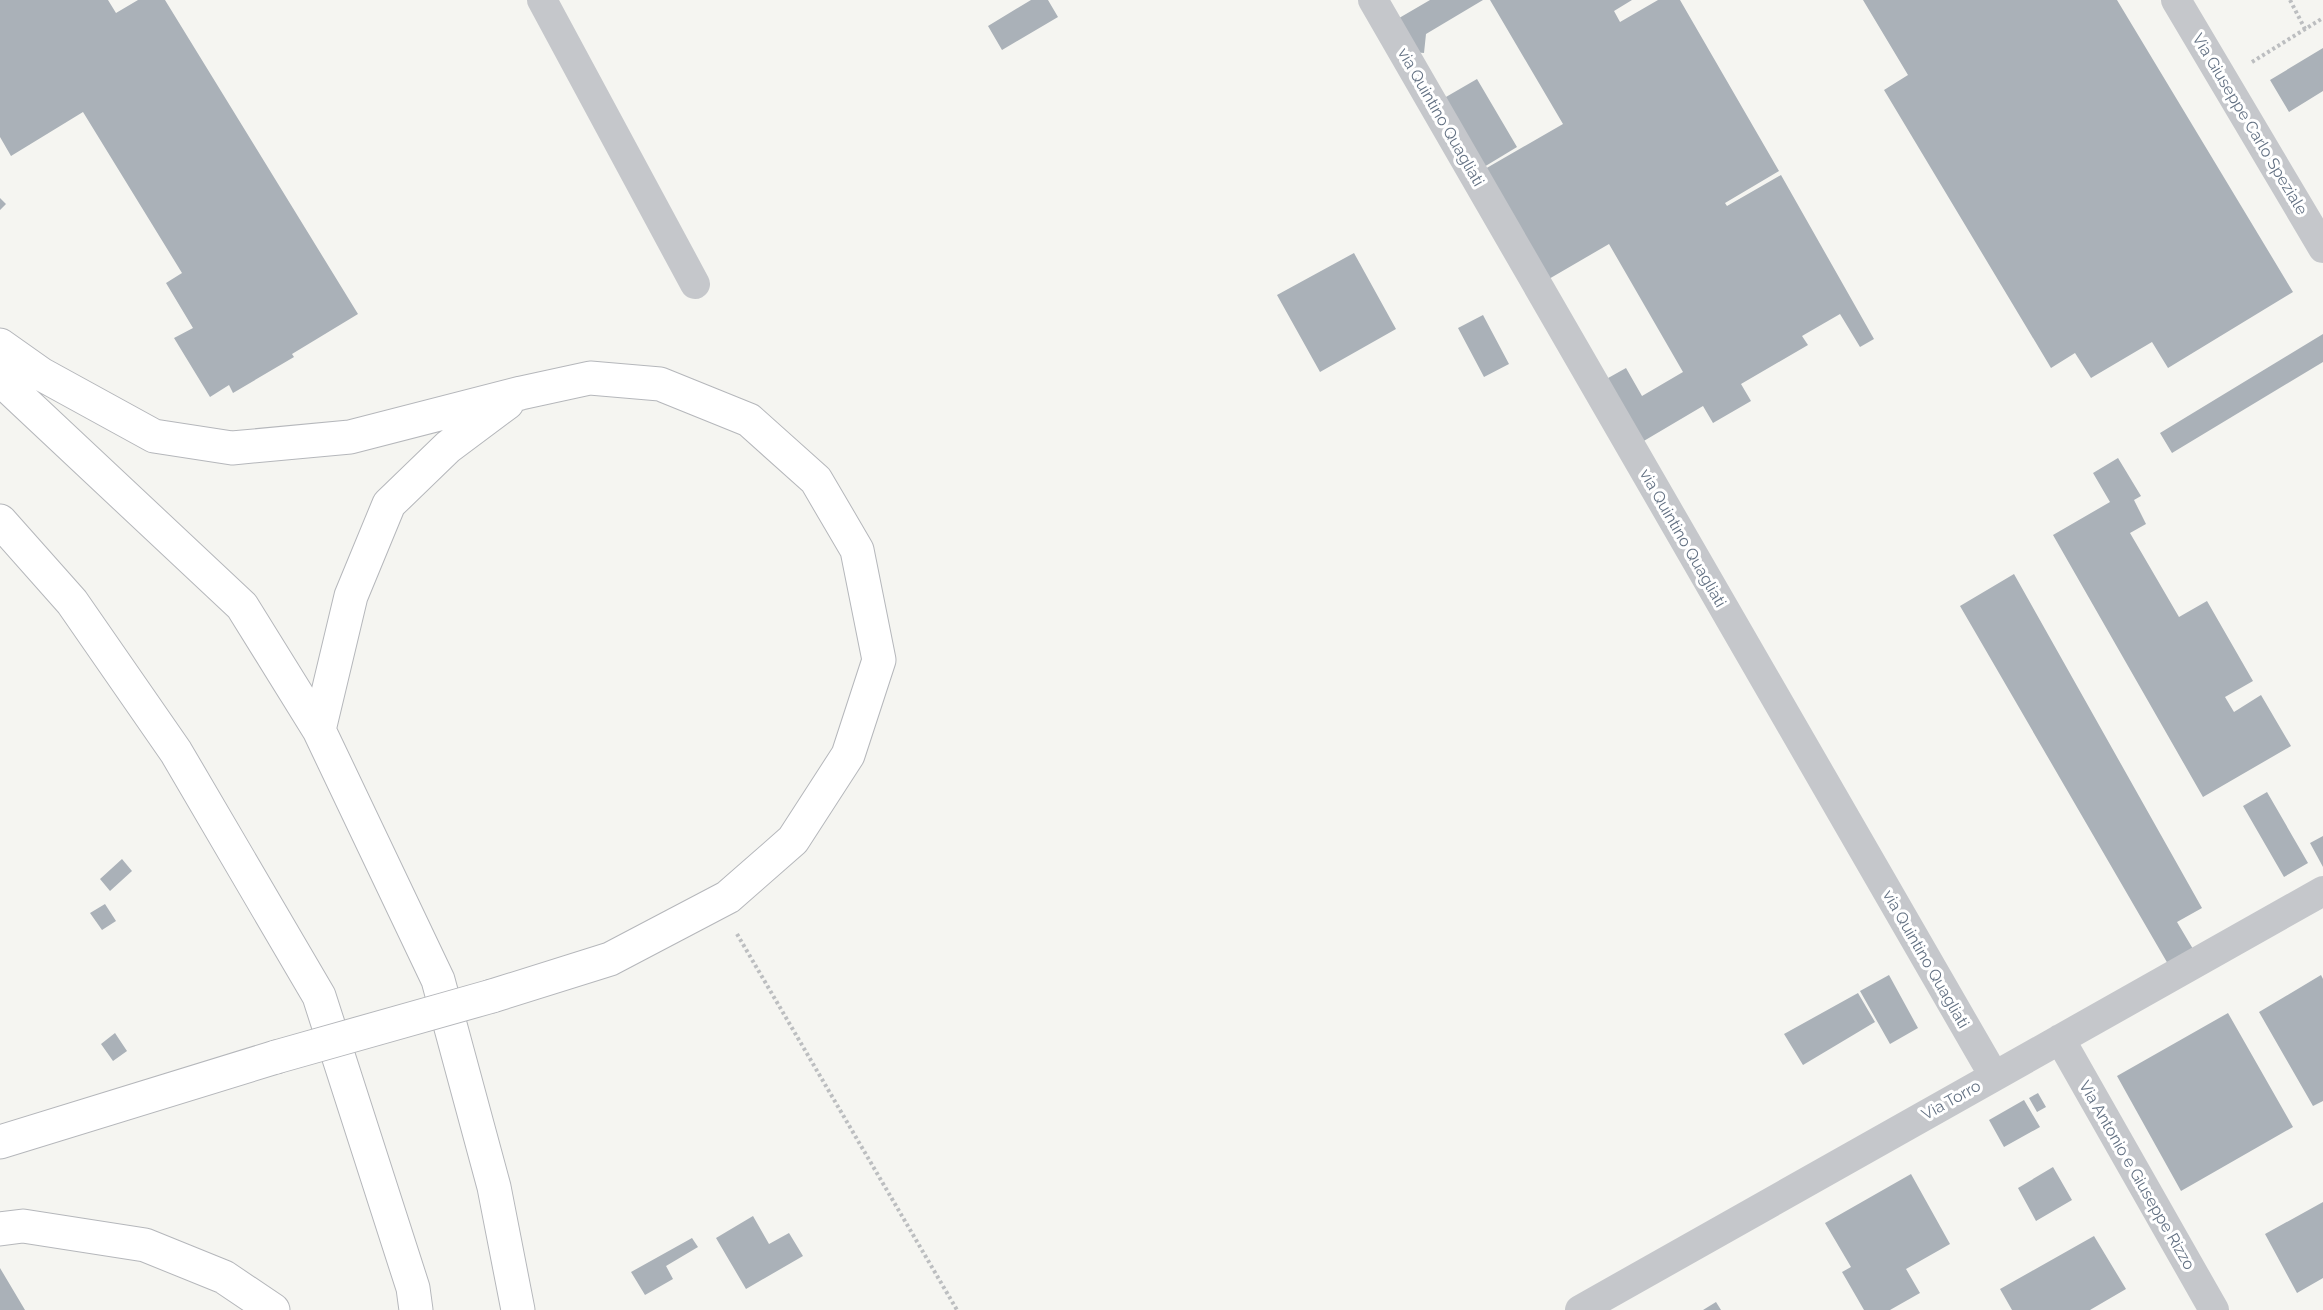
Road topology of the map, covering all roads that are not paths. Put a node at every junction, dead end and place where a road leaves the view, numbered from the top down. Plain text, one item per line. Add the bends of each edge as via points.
1 (542, 0) edge
2 (1373, 0) edge
3 (2176, 0) edge
4 (2323, 248) edge
5 (695, 284) dead end
6 (0, 345) edge
7 (0, 379) edge
8 (520, 393) junction
9 (0, 520) edge
10 (319, 730) junction
11 (2323, 891) edge
12 (2060, 1039) junction
13 (1994, 1076) junction
14 (0, 1142) edge
15 (0, 1229) edge
16 (273, 1310) edge
17 (416, 1310) edge
18 (518, 1310) edge
19 (1580, 1310) edge
20 (2214, 1310) edge

1 - 5 street
2 - 13 street, via Quintino Quagliati
3 - 4 street, Via Giuseppe Carlo Speziale
6 - 8 highway via 41,374 154,436 232,448 350,436
7 - 10 highway via 242,606
8 - 10 highway via 448,447 389,504 351,596
8 - 14 highway, bridge via 590,378 660,384 749,420 816,480 857,550 879,660 848,755 793,840 728,897 610,959
9 - 17 highway via 72,602 176,752 319,996 413,1288
10 - 18 highway via 438,980 494,1187
11 - 12 street, Via Torro
12 - 13 street, Via Torro
12 - 20 street, Via Antonio e Giuseppe Rizzo
13 - 19 street, Via Torro
15 - 16 highway via 23,1226 145,1245 224,1277

